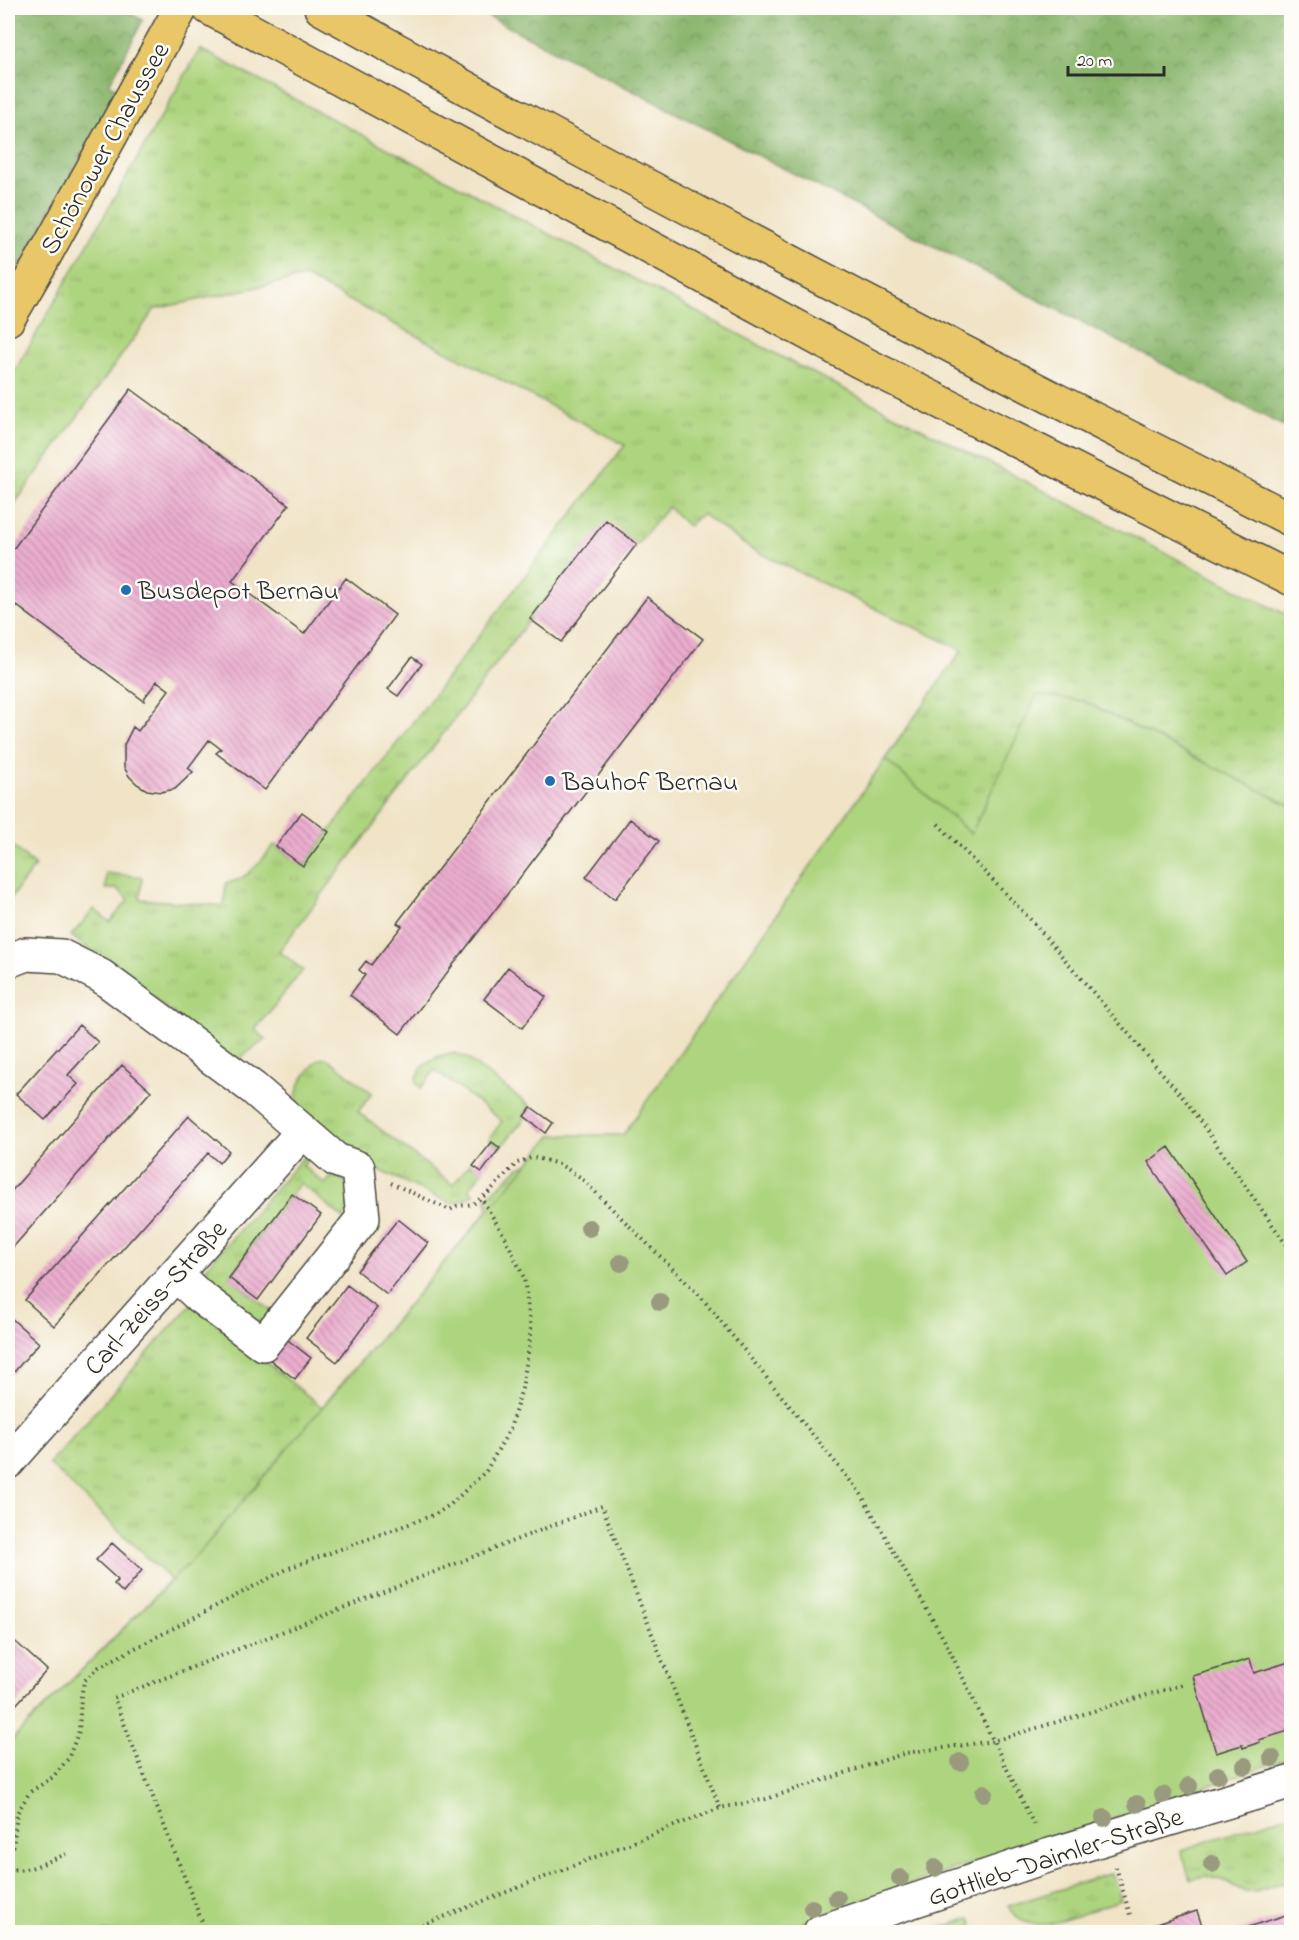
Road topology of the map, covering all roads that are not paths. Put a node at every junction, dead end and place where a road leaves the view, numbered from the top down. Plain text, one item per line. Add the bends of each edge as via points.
1 (181, 8) edge
2 (209, 8) edge
3 (321, 8) edge
4 (8, 319) edge
5 (1292, 520) edge
6 (1292, 579) edge
7 (8, 961) edge
8 (303, 1131) junction
9 (176, 1275) junction
10 (8, 1462) edge
11 (1292, 1782) edge
12 (820, 1932) edge

1 - 4 main road, Schönower Chaussee
2 - 6 main road via 859,361
3 - 5 main road via 497,106
7 - 8 street via 26,954 61,956 100,976 253,1088
8 - 9 street, Carl-Zeiss-Straße
8 - 9 street via 336,1160 358,1168 363,1218 263,1344
9 - 10 street, Carl-Zeiss-Straße
11 - 12 street, Gottlieb-Daimler-Straße via 1050,1855

